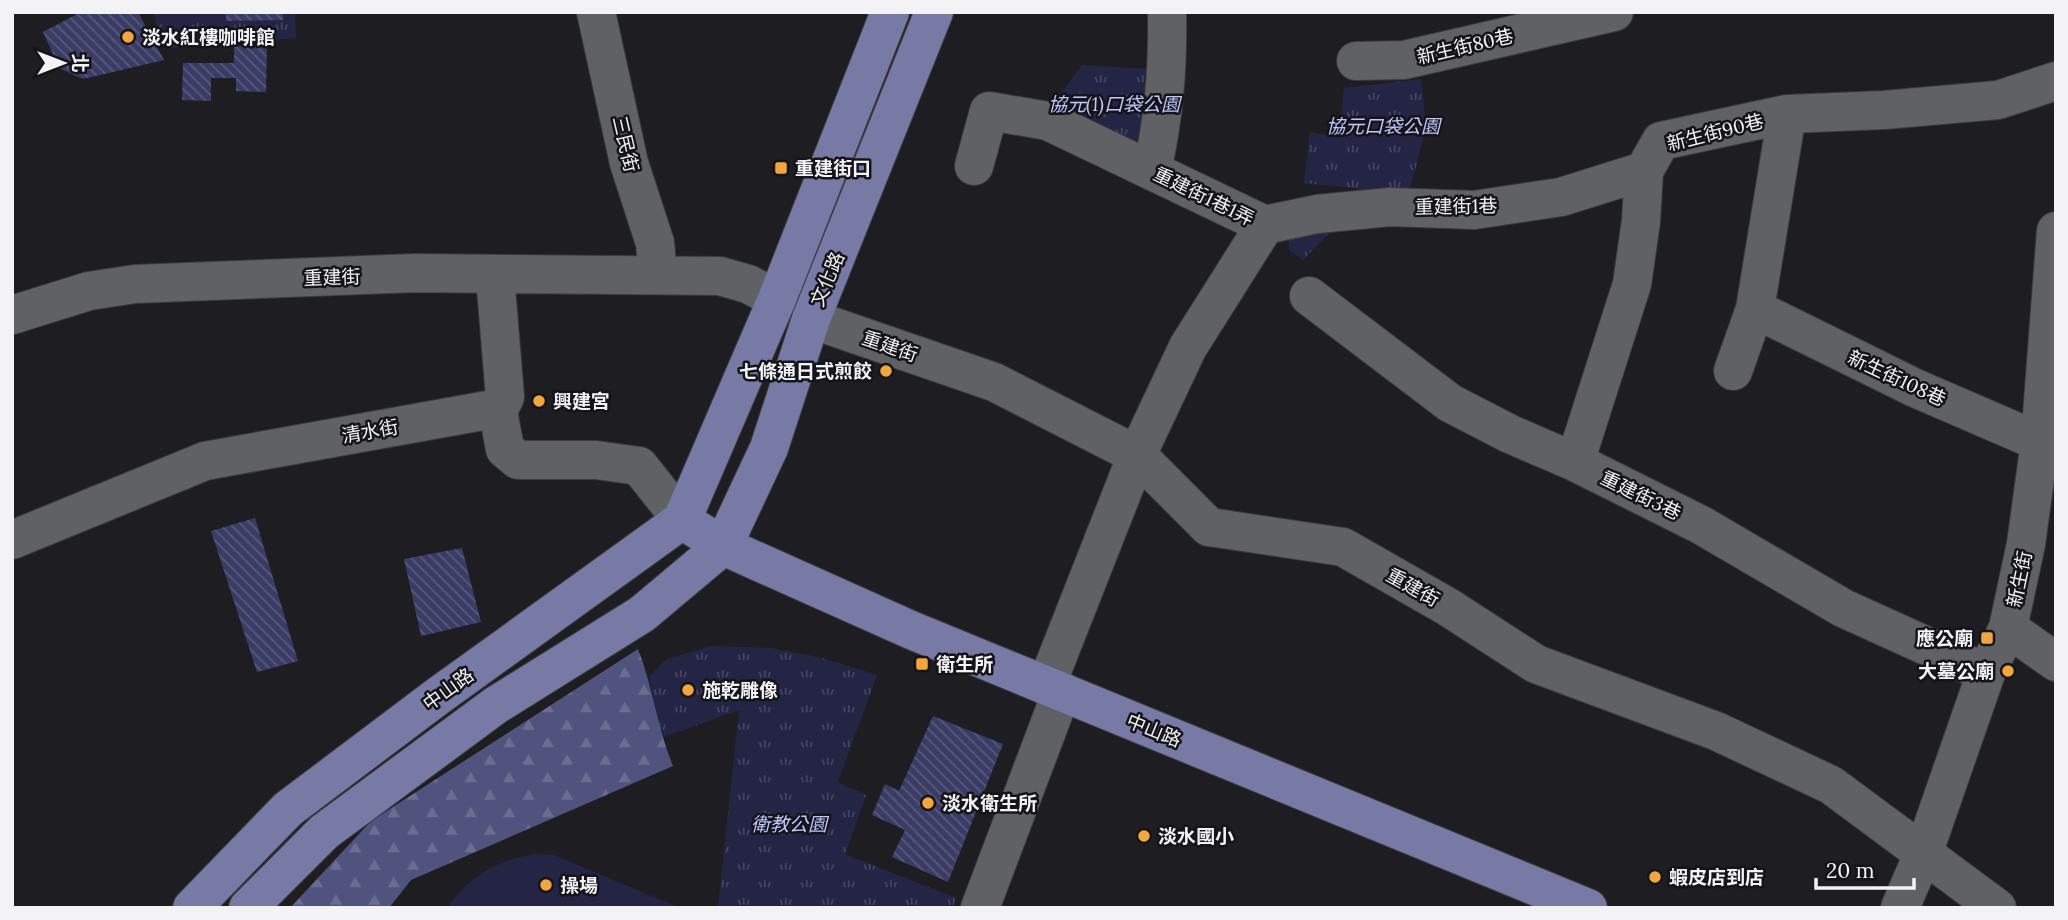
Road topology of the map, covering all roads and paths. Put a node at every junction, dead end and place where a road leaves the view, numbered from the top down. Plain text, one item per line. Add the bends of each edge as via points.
1 (596, 12) edge
2 (890, 12) edge
3 (934, 12) edge
4 (1167, 12) edge
5 (1614, 12) edge
6 (1356, 61) dead end
7 (2056, 81) edge
8 (1787, 114) junction
9 (974, 166) dead end
10 (1644, 170) junction
11 (1152, 171) junction
12 (1265, 225) junction
13 (2056, 231) edge
14 (659, 275) junction
15 (495, 276) junction
16 (1309, 296) dead end
17 (777, 299) junction
18 (1755, 309) junction
19 (12, 314) edge
20 (811, 319) junction
21 (1733, 371) dead end
22 (498, 411) junction
23 (2046, 430) edge
24 (1136, 456) junction
25 (1575, 462) junction
26 (682, 520) junction
27 (12, 540) edge
28 (723, 546) junction
29 (2041, 549) edge
30 (2008, 628) junction
31 (2056, 662) edge
32 (1986, 673) junction
33 (1054, 688) junction
34 (1923, 855) junction
35 (192, 908) edge
36 (248, 908) edge
37 (980, 908) edge
38 (1588, 908) edge
39 (1900, 908) edge
40 (1997, 908) edge

1 - 14 street, 三民街 via 629,163 655,243
2 - 17 main road, 文化路
3 - 20 main road, 文化路
4 - 11 street via 1168,68
5 - 6 street, 新生街80巷 via 1404,60
7 - 8 street, 新生街90巷 via 1998,100
8 - 10 street, 新生街90巷 via 1661,141
8 - 18 street
9 - 11 street, 重建街1巷1弄 via 989,111 1048,121
10 - 12 street, 重建街1巷 via 1561,197 1474,209 1366,209
10 - 25 street, 新生街90巷 via 1632,284
11 - 12 street, 重建街1巷1弄
12 - 24 street, 重建街1巷1弄 via 1188,347
13 - 23 street, 新生街
14 - 15 street, 重建街
14 - 17 street, 重建街 via 720,276
15 - 19 street, 重建街 via 415,273 135,284 89,291
15 - 22 street via 505,397
16 - 25 street, 重建街3巷 via 1450,403
17 - 26 main road, 文化路
18 - 21 street
18 - 23 street, 新生街108巷 via 1915,388
20 - 24 street, 重建街 via 994,382
20 - 28 main road, 文化路 via 769,447
22 - 26 street via 505,449 519,460 596,460 639,466
22 - 27 street, 清水街 via 205,461
23 - 29 street, 新生街
24 - 33 street, 重建街1巷1弄
24 - 34 street, 重建街 via 1209,527 1343,547 1536,664 1716,732 1831,785
25 - 32 street, 重建街3巷 via 1701,525 1843,608
26 - 28 main road, 中山路
26 - 35 main road, 中山路 via 288,808
28 - 33 main road, 中山路
28 - 36 main road via 642,614 496,705 324,832
29 - 30 street, 新生街
30 - 31 street
30 - 32 street, 新生街
32 - 34 street, 新生街
33 - 37 street, 重建街1巷1弄
33 - 38 main road, 中山路
34 - 39 street, 新生街
34 - 40 street, 重建街

